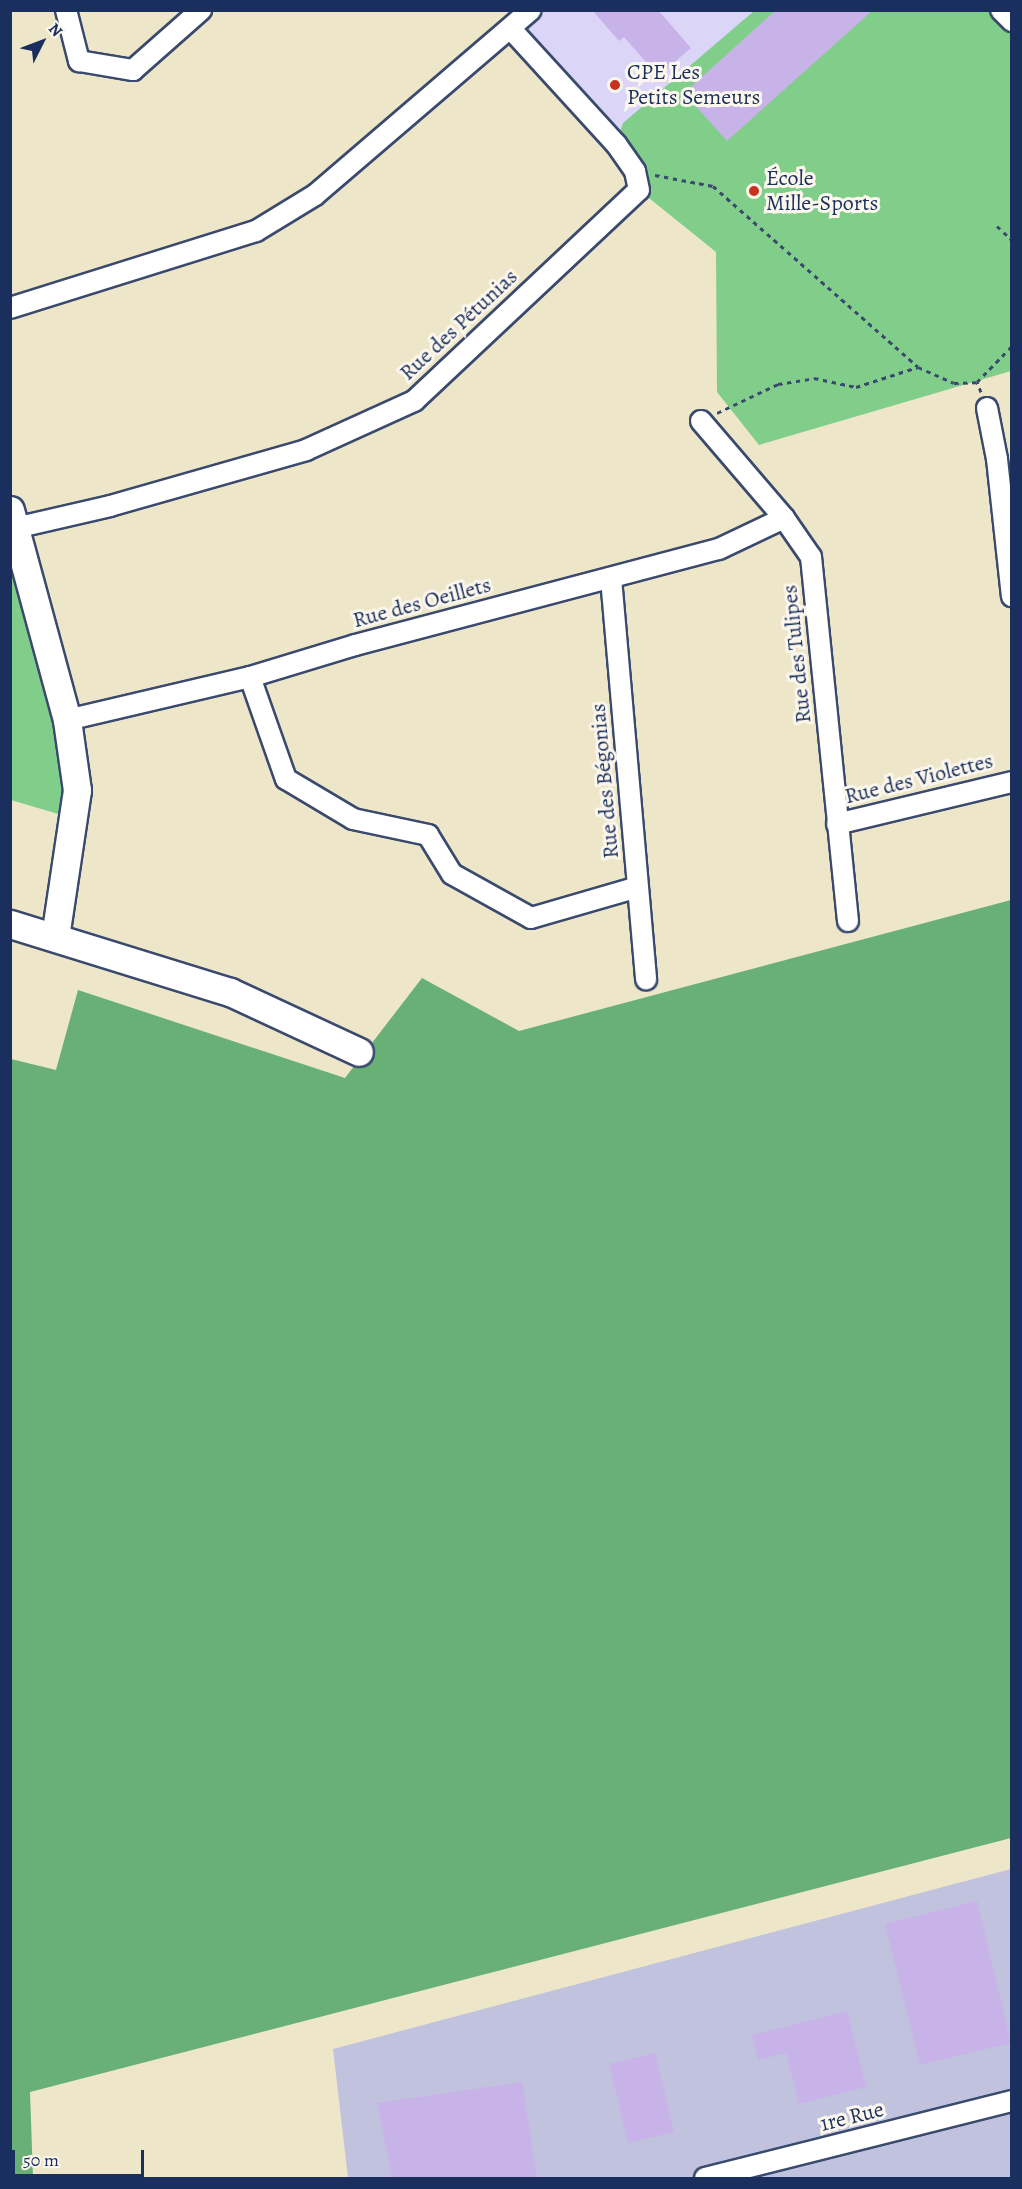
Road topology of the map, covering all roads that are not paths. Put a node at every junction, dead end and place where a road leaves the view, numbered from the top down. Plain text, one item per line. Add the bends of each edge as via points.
1 (66, 10) edge
2 (201, 10) edge
3 (531, 10) edge
4 (1001, 10) edge
5 (1011, 21) edge
6 (511, 29) junction
7 (10, 308) edge
8 (987, 408) road end
9 (701, 421) road end
10 (784, 518) junction
11 (13, 519) edge
12 (611, 578) junction
13 (1011, 596) edge
14 (250, 677) junction
15 (67, 720) junction
16 (1011, 782) edge
17 (837, 824) junction
18 (638, 888) junction
19 (848, 921) dead end
20 (10, 924) edge
21 (55, 937) junction
22 (646, 980) dead end
23 (359, 1052) dead end
24 (1011, 2101) edge
25 (705, 2178) edge

1 - 2 street via 80,61 133,70
3 - 6 street
4 - 5 street
6 - 7 street via 315,195 256,231
6 - 11 street, Rue des Pétunias via 616,144 635,171 639,190 414,401 306,450 110,506
8 - 13 street via 997,459
9 - 10 street, Rue des Tulipes
10 - 12 street, Rue des Oeillets via 719,549
10 - 17 street, Rue des Tulipes via 812,557
11 - 15 street
12 - 14 street, Rue des Oeillets via 355,645
12 - 18 street, Rue des Bégonias
14 - 15 street, Rue des Oeillets
14 - 18 street via 286,779 353,819 428,835 452,874 531,918
15 - 21 street via 77,790
16 - 17 street, Rue des Violettes
17 - 19 street, Rue des Tulipes
18 - 22 street, Rue des Bégonias
20 - 21 street
21 - 23 street via 230,992
24 - 25 street, 1re Rue

